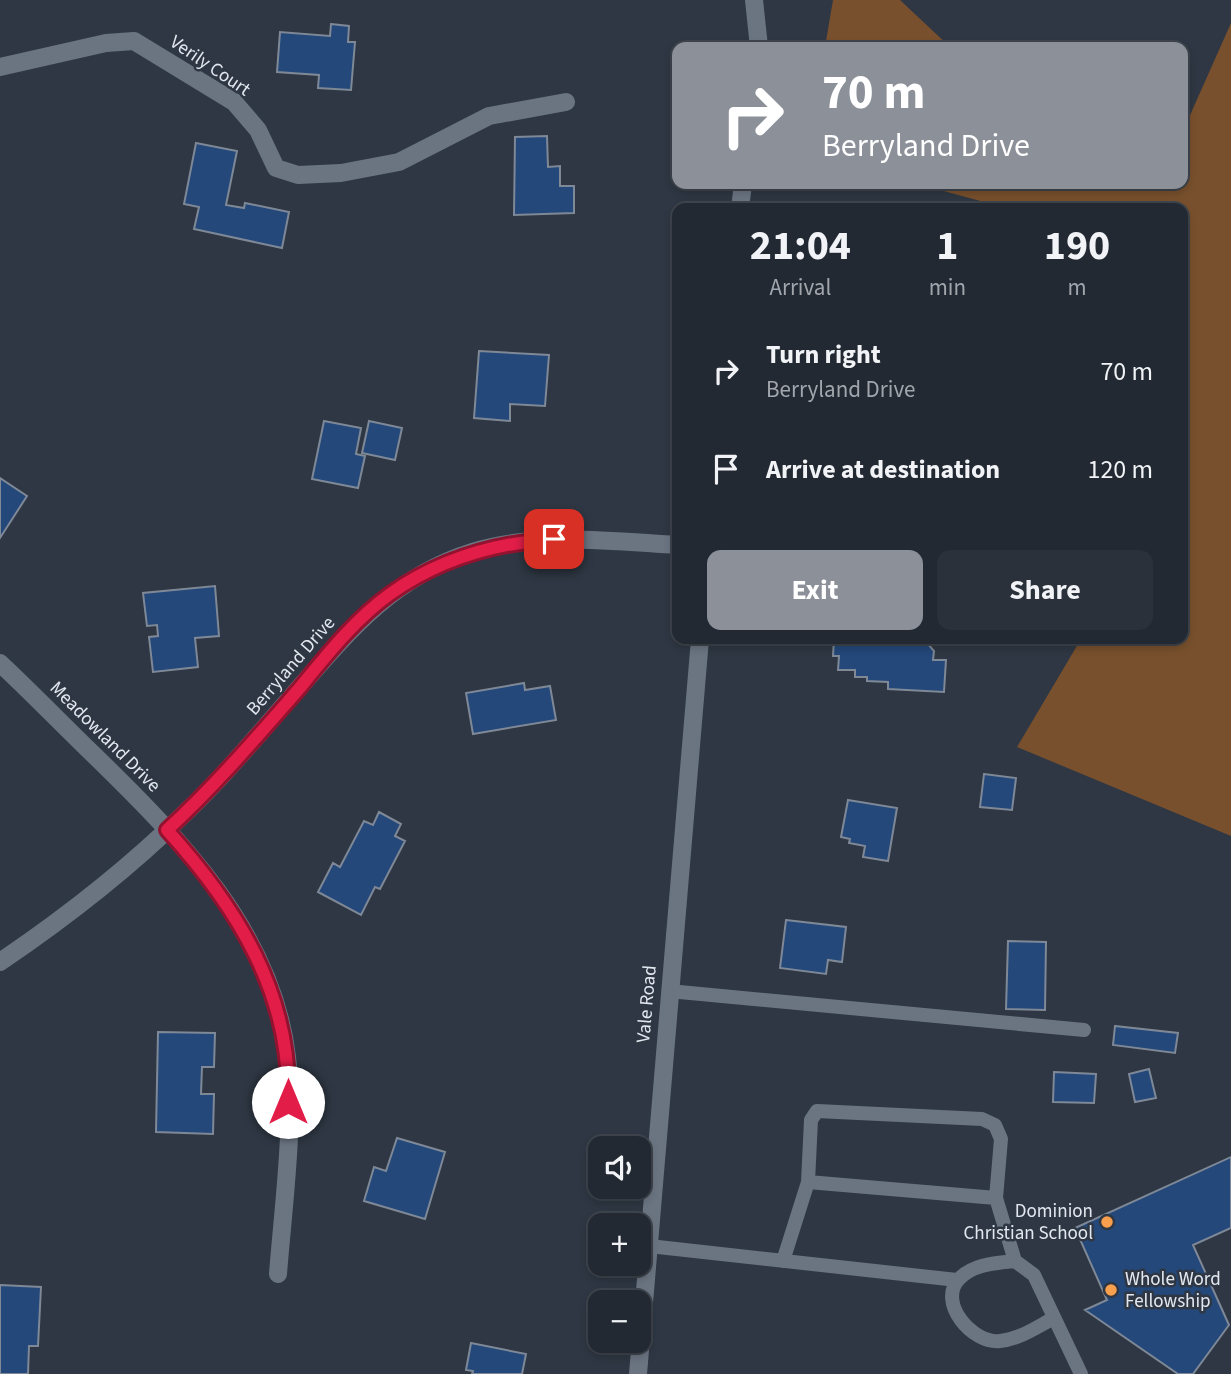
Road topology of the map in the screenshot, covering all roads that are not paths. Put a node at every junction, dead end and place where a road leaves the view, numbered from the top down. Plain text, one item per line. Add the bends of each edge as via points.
1 (756, 2) edge
2 (759, 42) edge
3 (0, 68) edge
4 (566, 102) dead end
5 (672, 545) edge
6 (700, 644) edge
7 (0, 663) edge
8 (167, 830) junction
9 (0, 962) edge
10 (670, 991) junction
11 (1084, 1030) dead end
12 (807, 1182) junction
13 (996, 1199) junction
14 (651, 1222) edge
15 (651, 1246) edge
16 (783, 1261) junction
17 (1015, 1261) junction
18 (278, 1274) dead end
19 (646, 1276) edge
20 (957, 1280) junction
21 (1054, 1318) junction
22 (638, 1374) edge
23 (1081, 1374) edge

1 - 2 street
3 - 4 street, Verily Court via 106,43 134,41 234,102 258,130 276,168 298,175 341,173 399,162 489,116
5 - 8 street, Berryland Drive via 554,539 513,542 471,552 430,570 390,594 356,623 243,753
6 - 10 street, Vale Road
7 - 8 street, Meadowland Drive
8 - 9 street, Berryland Drive
8 - 18 street, Meadowland Drive via 237,918 277,1006 289,1078
10 - 11 lane
10 - 14 street, Vale Road
12 - 13 lane
12 - 13 lane via 811,1120 817,1111 982,1119 995,1125 1001,1139
12 - 16 lane
13 - 17 lane
15 - 16 lane
16 - 20 lane
17 - 20 lane via 972,1269
17 - 21 lane via 1034,1275
19 - 22 street, Vale Road
20 - 21 lane via 952,1298 961,1321 976,1338 997,1342 1018,1337
21 - 23 lane

